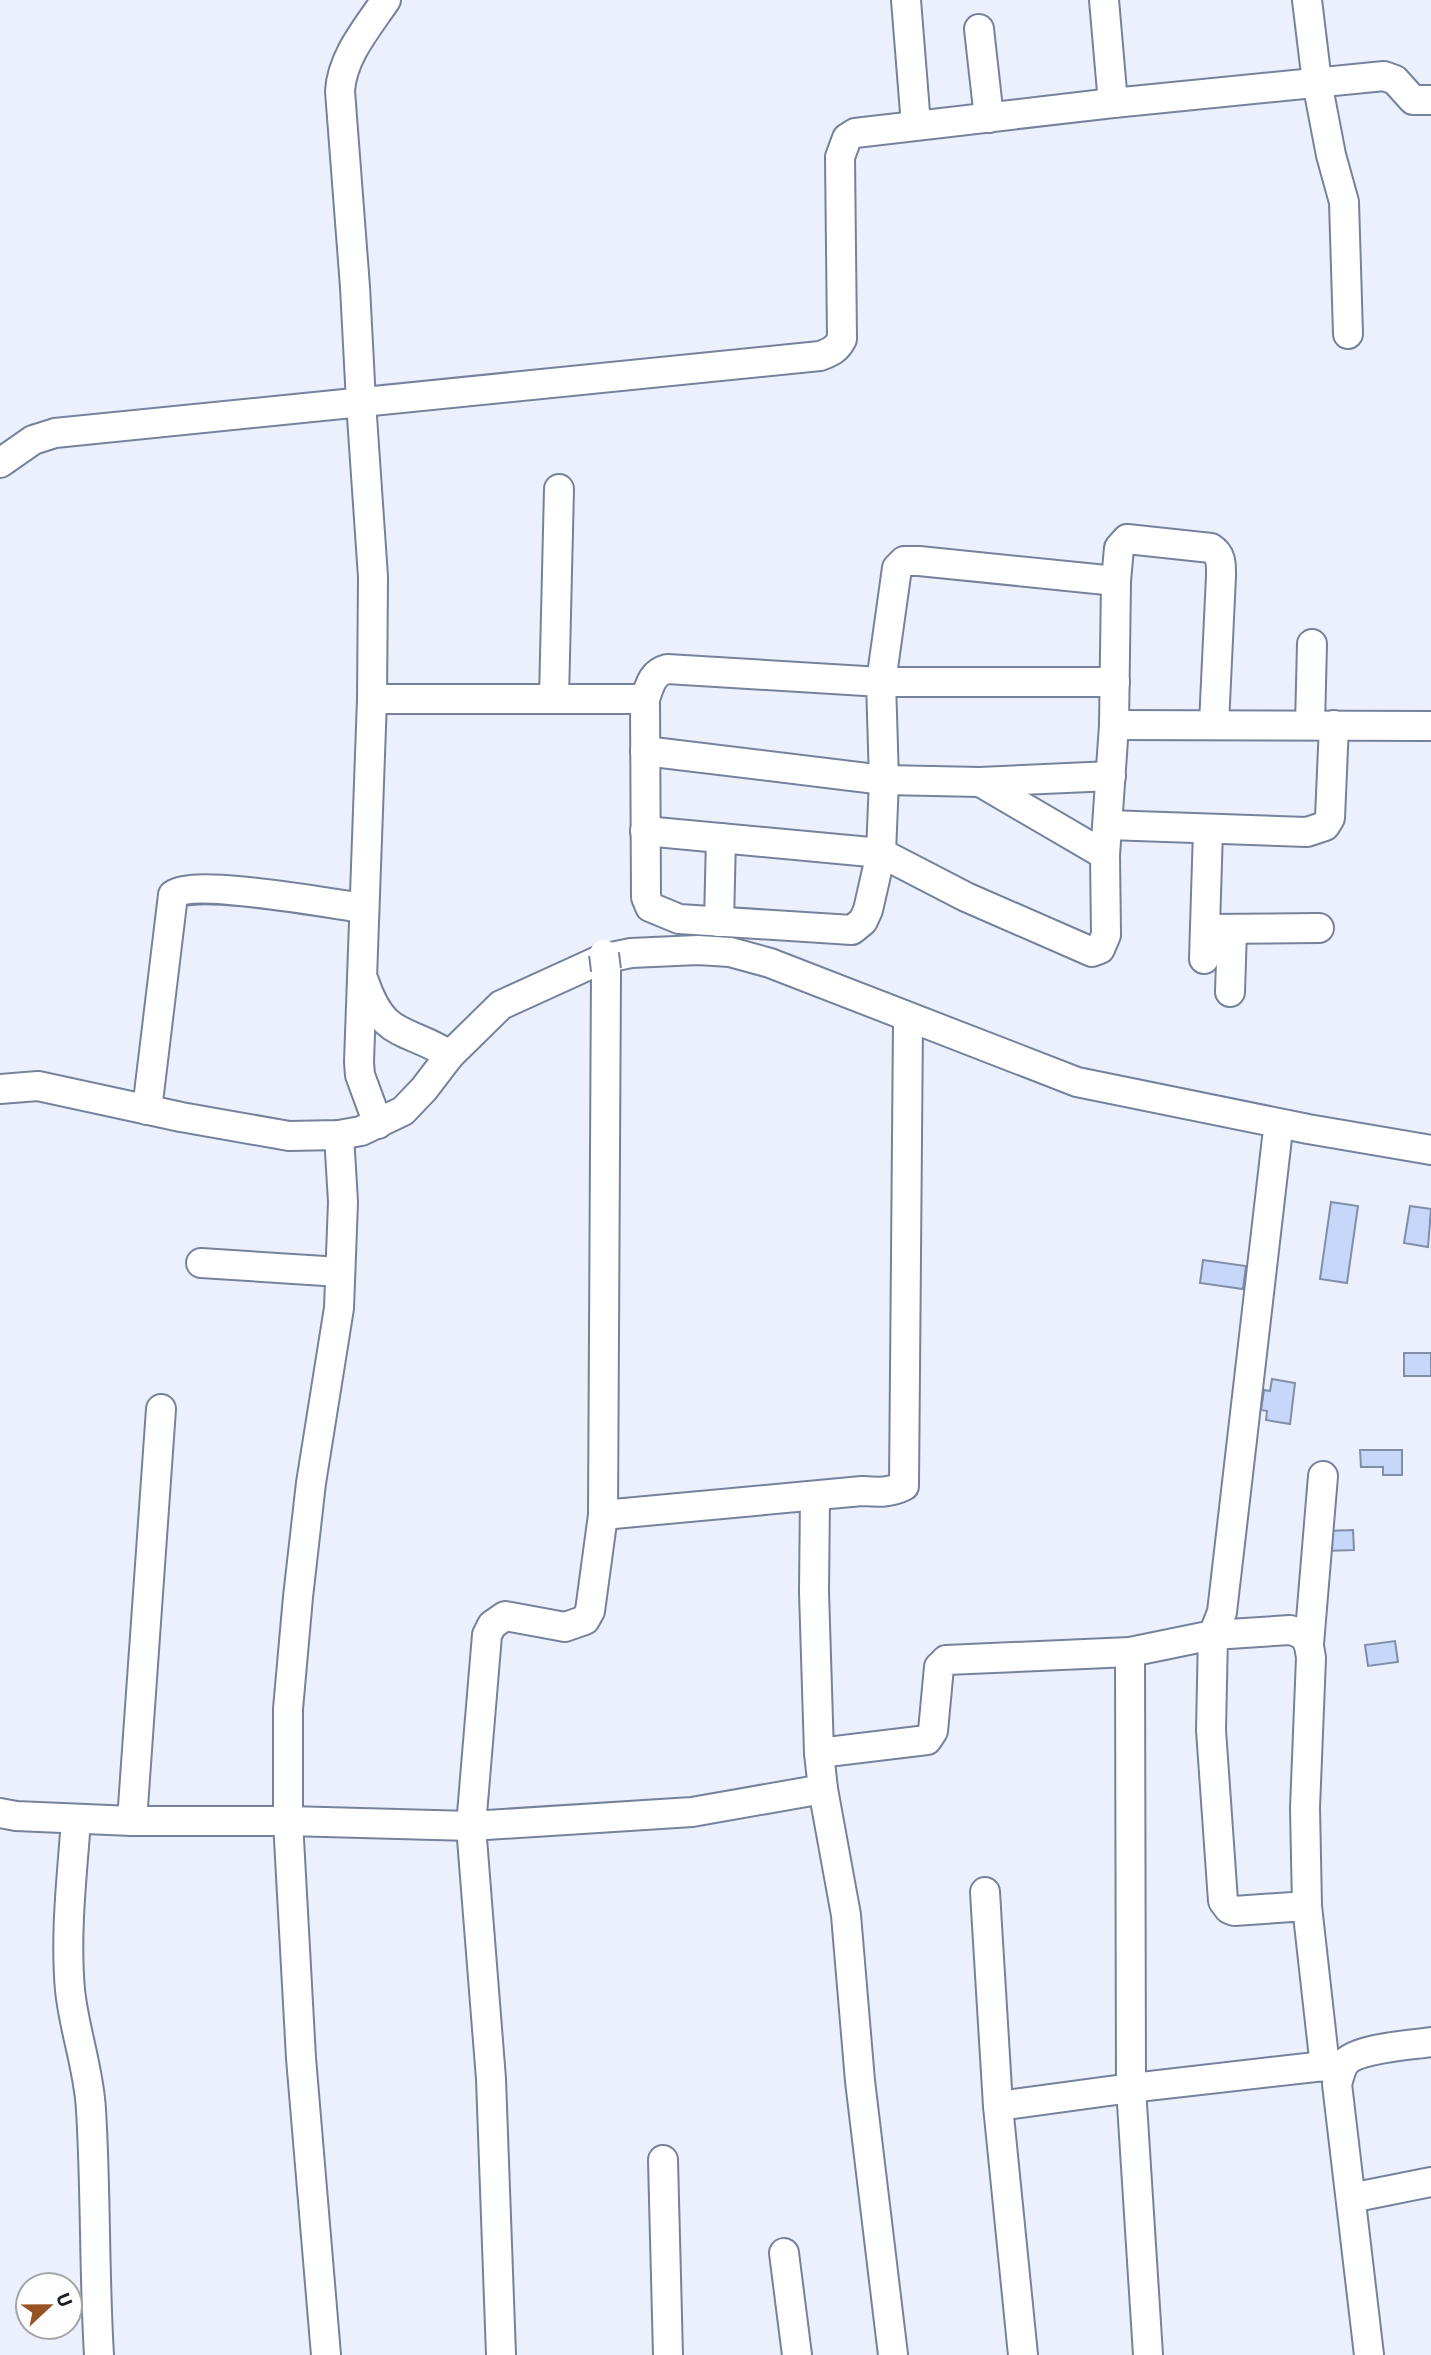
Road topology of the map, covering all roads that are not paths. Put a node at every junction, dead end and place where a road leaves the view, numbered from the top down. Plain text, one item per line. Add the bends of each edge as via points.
1 (386, 0) edge
2 (906, 0) edge
3 (1104, 0) edge
4 (1307, 0) edge
5 (979, 29) dead end
6 (1317, 82) junction
7 (1431, 100) edge
8 (1114, 103) junction
9 (989, 118) junction
10 (916, 125) junction
11 (1348, 334) dead end
12 (360, 402) junction
13 (0, 463) edge
14 (559, 489) dead end
15 (1116, 581) junction
16 (1312, 644) dead end
17 (881, 682) junction
18 (1115, 682) junction
19 (554, 698) junction
20 (372, 699) junction
21 (645, 699) junction
22 (1114, 724) junction
23 (1214, 724) junction
24 (1322, 725) junction
25 (1431, 726) edge
26 (645, 751) junction
27 (1111, 776) junction
28 (884, 780) junction
29 (981, 782) junction
30 (1108, 825) junction
31 (1208, 830) junction
32 (645, 831) junction
33 (721, 838) junction
34 (881, 853) junction
35 (1105, 855) junction
36 (363, 908) junction
37 (719, 922) junction
38 (1319, 928) dead end
39 (1218, 929) junction
40 (1204, 959) dead end
41 (605, 964) junction
42 (361, 973) junction
43 (1230, 992) dead end
44 (908, 1023) junction
45 (450, 1055) junction
46 (0, 1089) edge
47 (147, 1110) junction
48 (378, 1124) junction
49 (339, 1135) junction
50 (1277, 1138) junction
51 (1431, 1150) edge
52 (1431, 1170) edge
53 (201, 1263) dead end
54 (340, 1272) junction
55 (161, 1409) dead end
56 (1323, 1476) dead end
57 (815, 1496) junction
58 (603, 1515) junction
59 (1213, 1634) junction
60 (1309, 1644) junction
61 (1130, 1652) junction
62 (819, 1753) junction
63 (823, 1789) junction
64 (0, 1813) edge
65 (76, 1819) junction
66 (132, 1821) junction
67 (288, 1821) junction
68 (471, 1826) junction
69 (985, 1892) dead end
70 (1307, 1906) junction
71 (1431, 2042) edge
72 (1335, 2065) junction
73 (1130, 2088) junction
74 (998, 2106) junction
75 (663, 2160) dead end
76 (1431, 2182) edge
77 (1351, 2198) junction
78 (784, 2253) dead end
79 (1362, 2354) edge
80 (99, 2355) edge
81 (326, 2355) edge
82 (500, 2355) edge
83 (668, 2355) edge
84 (797, 2355) edge
85 (893, 2355) edge
86 (1023, 2355) edge
87 (1148, 2355) edge

1 - 12 street via 345,68 340,91
2 - 10 street
3 - 8 street
4 - 6 street
5 - 9 street
6 - 7 street via 1390,77 1413,100
6 - 8 street
6 - 11 street via 1344,202
8 - 9 street
9 - 10 street
10 - 12 street via 847,138 840,157 842,339 831,352
12 - 13 street via 46,434
12 - 20 street via 373,577
14 - 19 street
15 - 17 street via 904,561 897,568
15 - 18 street
15 - 23 street via 1119,548 1126,539 1217,552 1221,576
16 - 24 street
17 - 18 street
17 - 21 street via 667,669 653,677
17 - 28 street
18 - 22 street
19 - 20 street
19 - 21 street
20 - 36 street
21 - 26 street
22 - 23 street
22 - 27 street
23 - 24 street
24 - 25 street
24 - 31 street via 1330,818 1325,827 1307,832
26 - 28 street
26 - 32 street
27 - 29 street
27 - 30 street
28 - 29 street
28 - 34 street
29 - 35 street
30 - 31 street
30 - 35 street
31 - 39 street
32 - 33 street
32 - 37 street via 650,906 679,919
33 - 34 street
33 - 37 street
34 - 35 street via 966,897 1092,952 1100,949 1106,935
34 - 37 street via 868,910 852,930
36 - 42 street
36 - 47 street via 242,891 179,890 173,895
38 - 39 street
39 - 40 street
39 - 43 street
41 - 44 street via 711,962 749,967
41 - 45 street via 501,1005
41 - 51 street via 631,953 730,952 806,975 1077,1082
41 - 58 street
42 - 45 street via 386,1024
42 - 48 street via 360,1075
44 - 50 street via 1129,1104
44 - 57 street via 904,1486 882,1493
45 - 48 street via 413,1102
46 - 47 street via 38,1086
47 - 49 street via 289,1136
48 - 49 street
49 - 54 street via 343,1202
50 - 52 street
50 - 59 street via 1222,1612
53 - 54 street
54 - 67 street via 339,1308 298,1597 288,1709
55 - 66 street
56 - 60 street
57 - 58 street
57 - 62 street
58 - 68 street via 585,1620 565,1627 505,1616 487,1635
59 - 60 street via 1290,1630 1301,1632
59 - 61 street
59 - 70 street via 1211,1730 1223,1901 1234,1911
60 - 70 street
61 - 62 street via 946,1660 939,1667 933,1731 927,1740
61 - 73 street
62 - 63 street
63 - 68 street via 692,1812
63 - 85 street via 846,1915 860,2081
64 - 65 street
65 - 66 street
65 - 80 street via 67,1953 91,2107
66 - 67 street
67 - 68 street
67 - 81 street via 300,2058
68 - 82 street via 491,2079
69 - 74 street
70 - 72 street
71 - 72 street via 1368,2052
72 - 73 street
72 - 77 street
73 - 74 street
73 - 87 street
74 - 86 street
75 - 83 street
76 - 77 street
77 - 79 street
78 - 84 street

